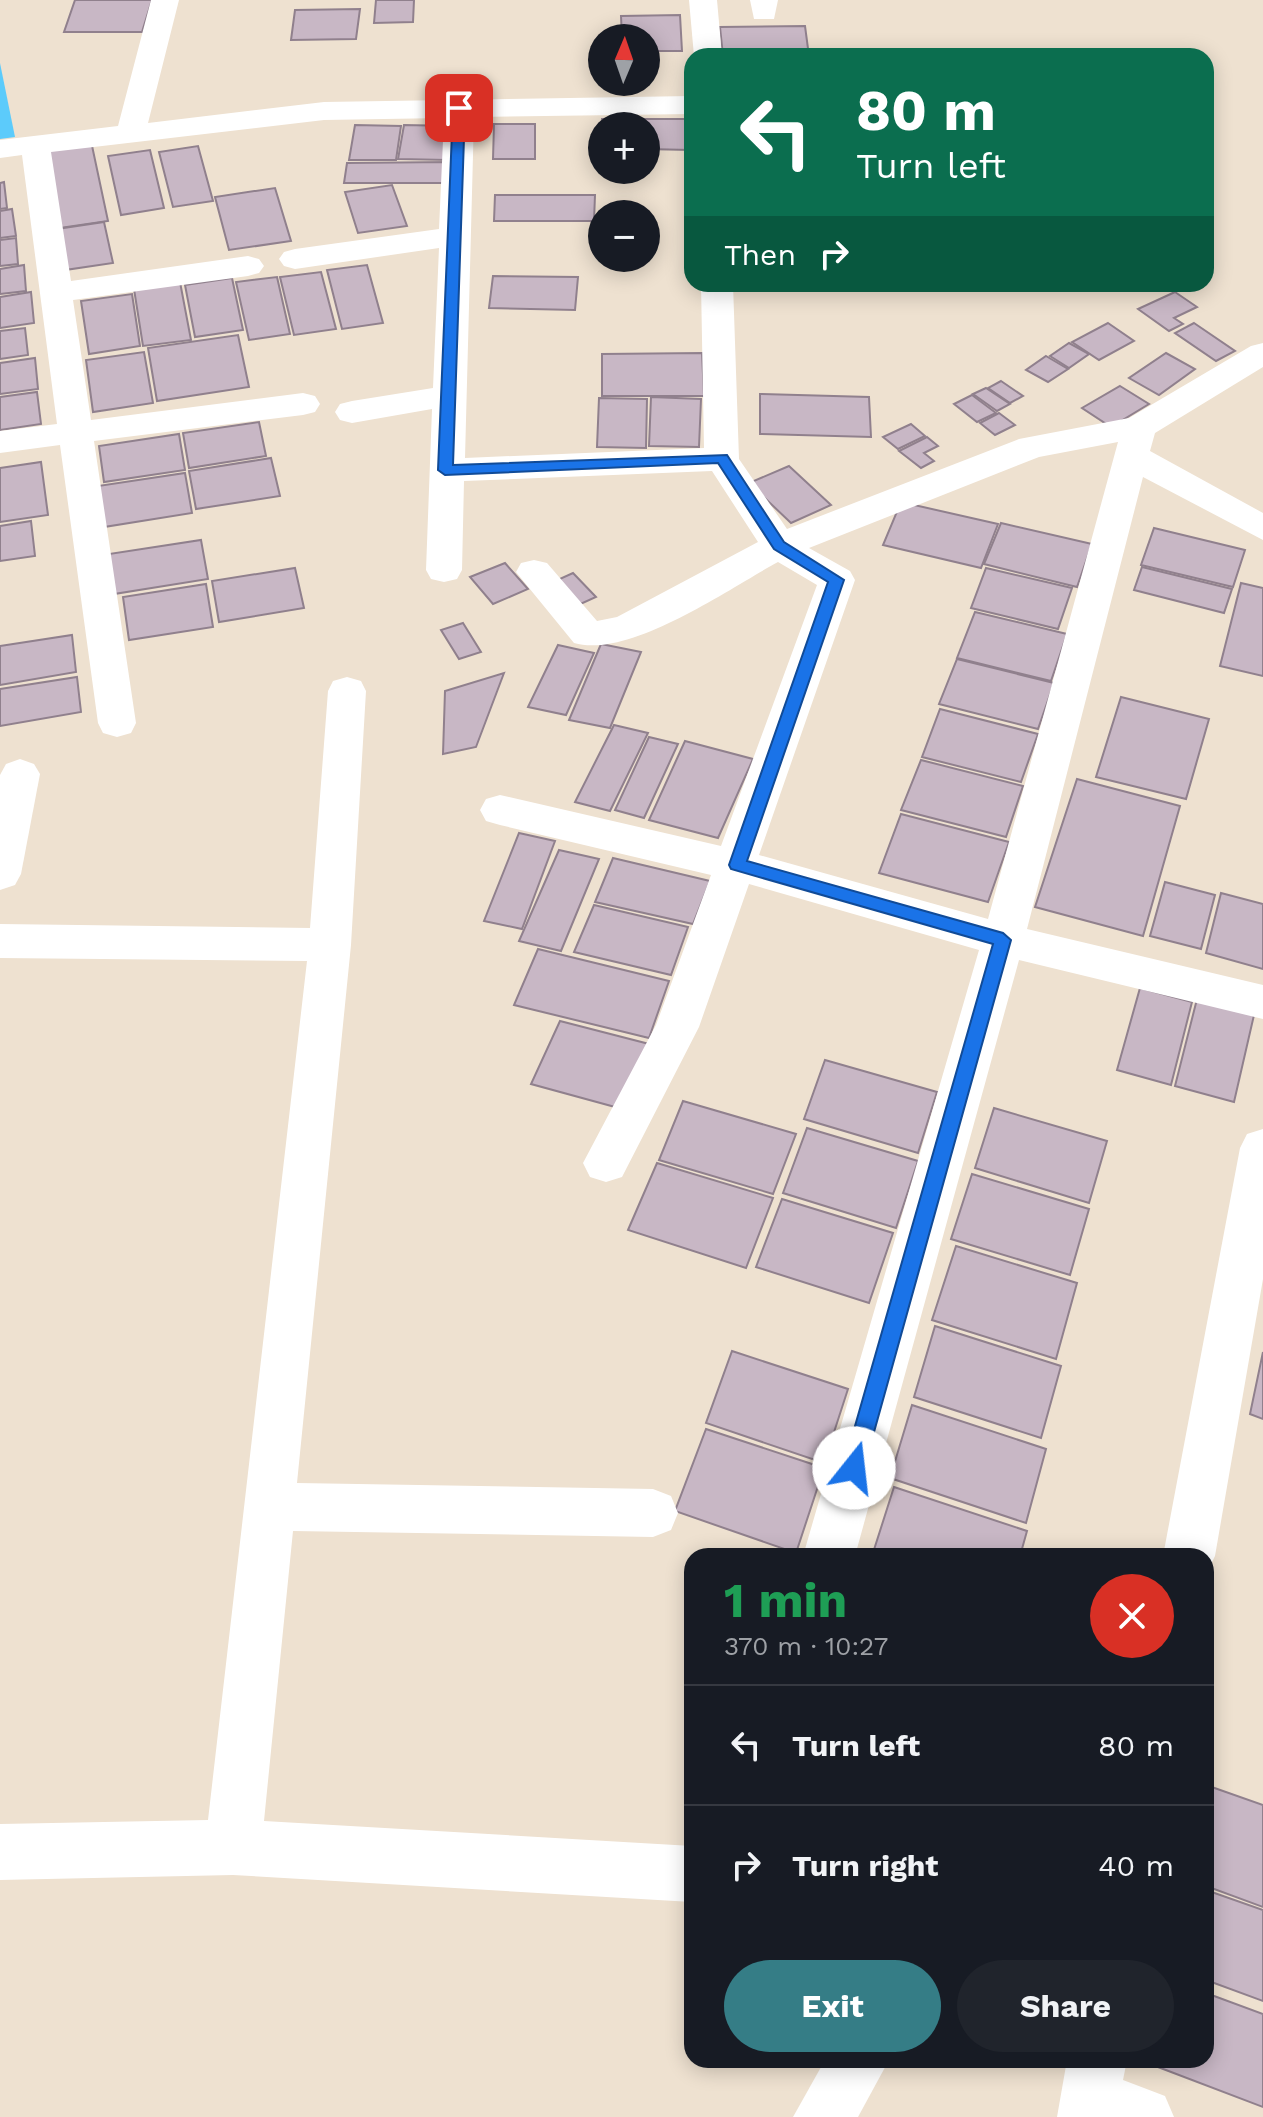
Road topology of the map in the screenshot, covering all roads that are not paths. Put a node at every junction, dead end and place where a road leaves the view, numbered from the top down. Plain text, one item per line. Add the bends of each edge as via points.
1 (165, 0) edge
2 (703, 0) edge
3 (707, 48) edge
4 (684, 105) edge
5 (459, 108) junction
6 (131, 133) junction
7 (35, 144) junction
8 (0, 149) edge
9 (455, 236) junction
10 (295, 259) dead end
11 (248, 266) dead end
12 (717, 292) edge
13 (56, 293) junction
14 (1263, 353) edge
15 (448, 396) junction
16 (303, 404) dead end
17 (352, 412) dead end
18 (76, 430) junction
19 (0, 442) edge
20 (1136, 442) junction
21 (722, 459) junction
22 (445, 470) junction
23 (1263, 528) edge
24 (779, 546) junction
25 (444, 570) dead end
26 (534, 572) dead end
27 (347, 691) dead end
28 (117, 723) dead end
29 (20, 774) dead end
30 (500, 810) dead end
31 (737, 865) junction
32 (0, 874) edge
33 (1003, 940) junction
34 (0, 941) edge
35 (330, 945) junction
36 (1263, 1002) edge
37 (1263, 1148) edge
38 (606, 1163) dead end
39 (269, 1507) junction
40 (653, 1513) dead end
41 (831, 1548) edge
42 (1190, 1548) edge
43 (233, 1847) junction
44 (0, 1852) edge
45 (684, 1874) edge
46 (854, 2068) edge
47 (823, 2117) edge

1 - 6 street
2 - 3 street
4 - 5 street
5 - 6 street via 324,111
5 - 9 street
6 - 7 street
7 - 8 street
7 - 13 street
9 - 10 street
9 - 15 street
11 - 13 street
12 - 21 street
13 - 18 street
14 - 20 street
15 - 17 street
15 - 22 street
16 - 18 street
18 - 19 street
18 - 28 street
20 - 23 street
20 - 24 street via 1031,447
20 - 33 street
21 - 22 street
21 - 24 street
22 - 25 street
24 - 26 street via 608,634 587,634
24 - 31 street via 837,580
27 - 35 street
29 - 32 street
30 - 31 street
31 - 33 street
31 - 38 street via 677,1027
33 - 36 street
33 - 41 street
34 - 35 street
35 - 39 street
37 - 42 street
39 - 40 street
39 - 43 street
43 - 44 street
43 - 45 street
46 - 47 street

